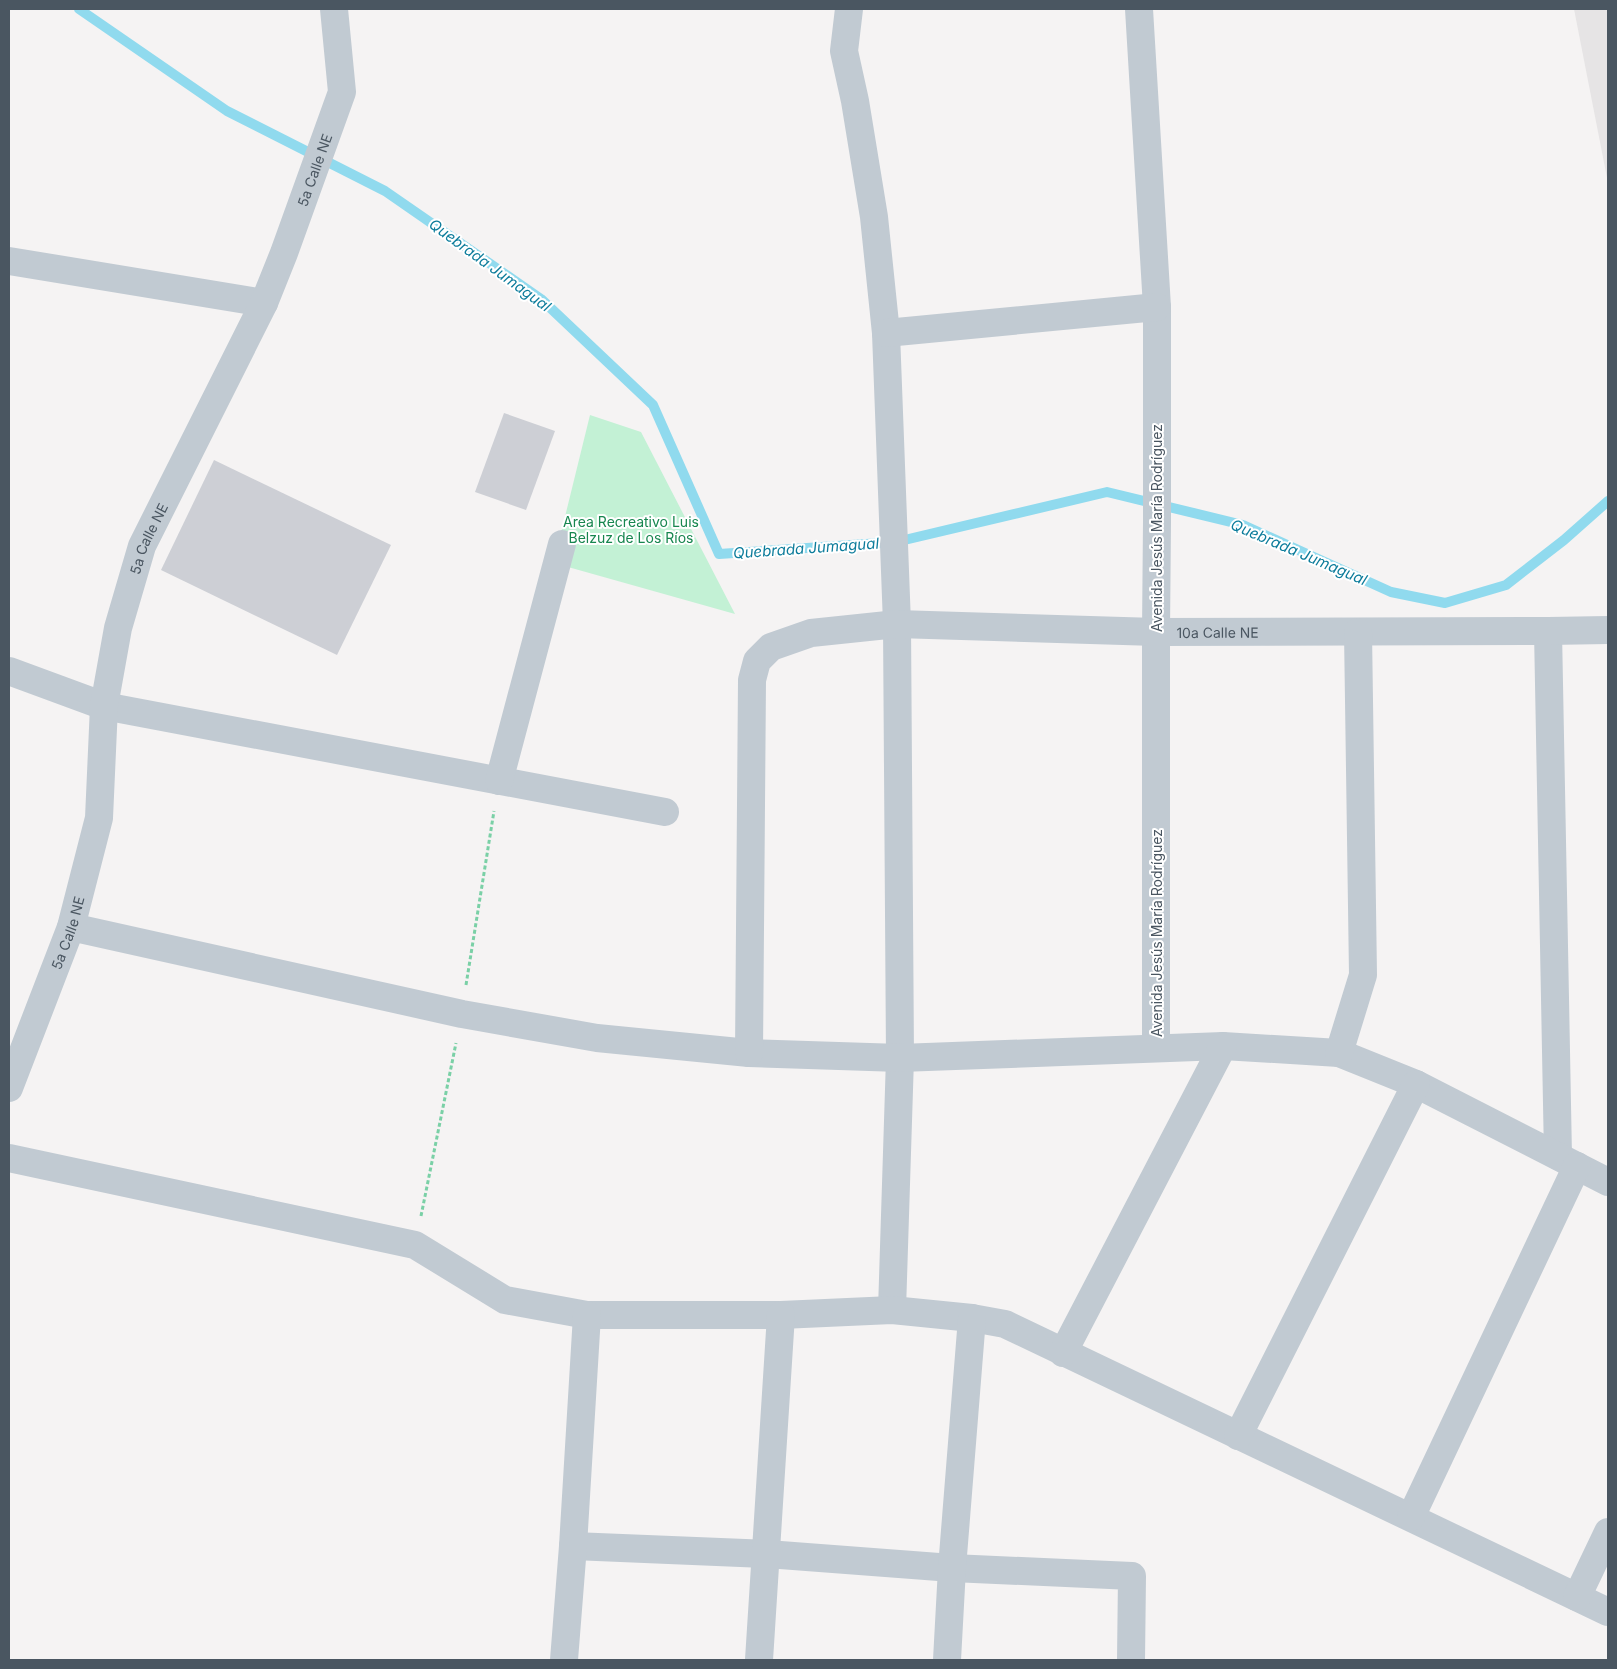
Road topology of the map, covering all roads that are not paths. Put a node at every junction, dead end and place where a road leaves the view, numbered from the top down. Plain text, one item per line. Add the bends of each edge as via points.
1 (334, 9) edge
2 (849, 9) edge
3 (1145, 10) edge
4 (9, 261) edge
5 (264, 303) junction
6 (1157, 307) junction
7 (886, 333) junction
8 (562, 544) dead end
9 (897, 624) junction
10 (1608, 630) edge
11 (1548, 631) junction
12 (1156, 632) junction
13 (1358, 632) junction
14 (9, 671) edge
15 (104, 706) junction
16 (499, 781) junction
17 (665, 812) dead end
18 (71, 927) junction
19 (1224, 1046) junction
20 (1156, 1048) junction
21 (749, 1053) junction
22 (1339, 1053) junction
23 (900, 1058) junction
24 (1416, 1084) junction
25 (9, 1088) edge
26 (9, 1158) edge
27 (1567, 1161) junction
28 (1608, 1182) edge
29 (892, 1310) junction
30 (588, 1315) junction
31 (781, 1315) junction
32 (972, 1318) junction
33 (1064, 1353) junction
34 (1238, 1436) junction
35 (1411, 1517) junction
36 (1608, 1532) edge
37 (573, 1546) junction
38 (767, 1554) junction
39 (952, 1568) junction
40 (1577, 1597) junction
41 (1608, 1612) edge
42 (564, 1660) edge
43 (759, 1660) edge
44 (947, 1660) edge
45 (1131, 1660) edge

1 - 5 street, 5a Calle NE via 342,92
2 - 7 street via 844,51 874,217
3 - 6 street, Avenida Jesús María Rodríguez
4 - 5 street
5 - 15 street, 5a Calle NE via 142,546 118,628
6 - 7 street
6 - 12 street, Avenida Jesús María Rodríguez
7 - 9 street
8 - 16 street
9 - 12 street, 10a Calle NE
9 - 21 street, 10a Calle NE via 812,634 772,648 757,661 752,680
9 - 23 street
10 - 11 street, 10a Calle NE
11 - 13 street, 10a Calle NE
11 - 27 street
12 - 13 street, 10a Calle NE
12 - 20 street, Avenida Jesús María Rodríguez
13 - 22 street via 1363,974
14 - 15 street
15 - 16 street
15 - 18 street, 5a Calle NE via 99,818
16 - 17 street
18 - 21 street via 468,1015 597,1038
18 - 25 street, 5a Calle NE
19 - 20 street
19 - 22 street
19 - 33 street
20 - 23 street
21 - 23 street
22 - 24 street
23 - 29 street
24 - 27 street
24 - 34 street
26 - 30 street via 415,1245 505,1300
27 - 28 street
27 - 35 street
29 - 31 street
29 - 32 street
30 - 31 street
30 - 37 street
31 - 38 street
32 - 33 street via 1005,1324
32 - 39 street
33 - 34 street
34 - 35 street
35 - 40 street
36 - 40 street
37 - 38 street
37 - 42 street
38 - 39 street
38 - 43 street
39 - 44 street
39 - 45 street via 1132,1576
40 - 41 street

